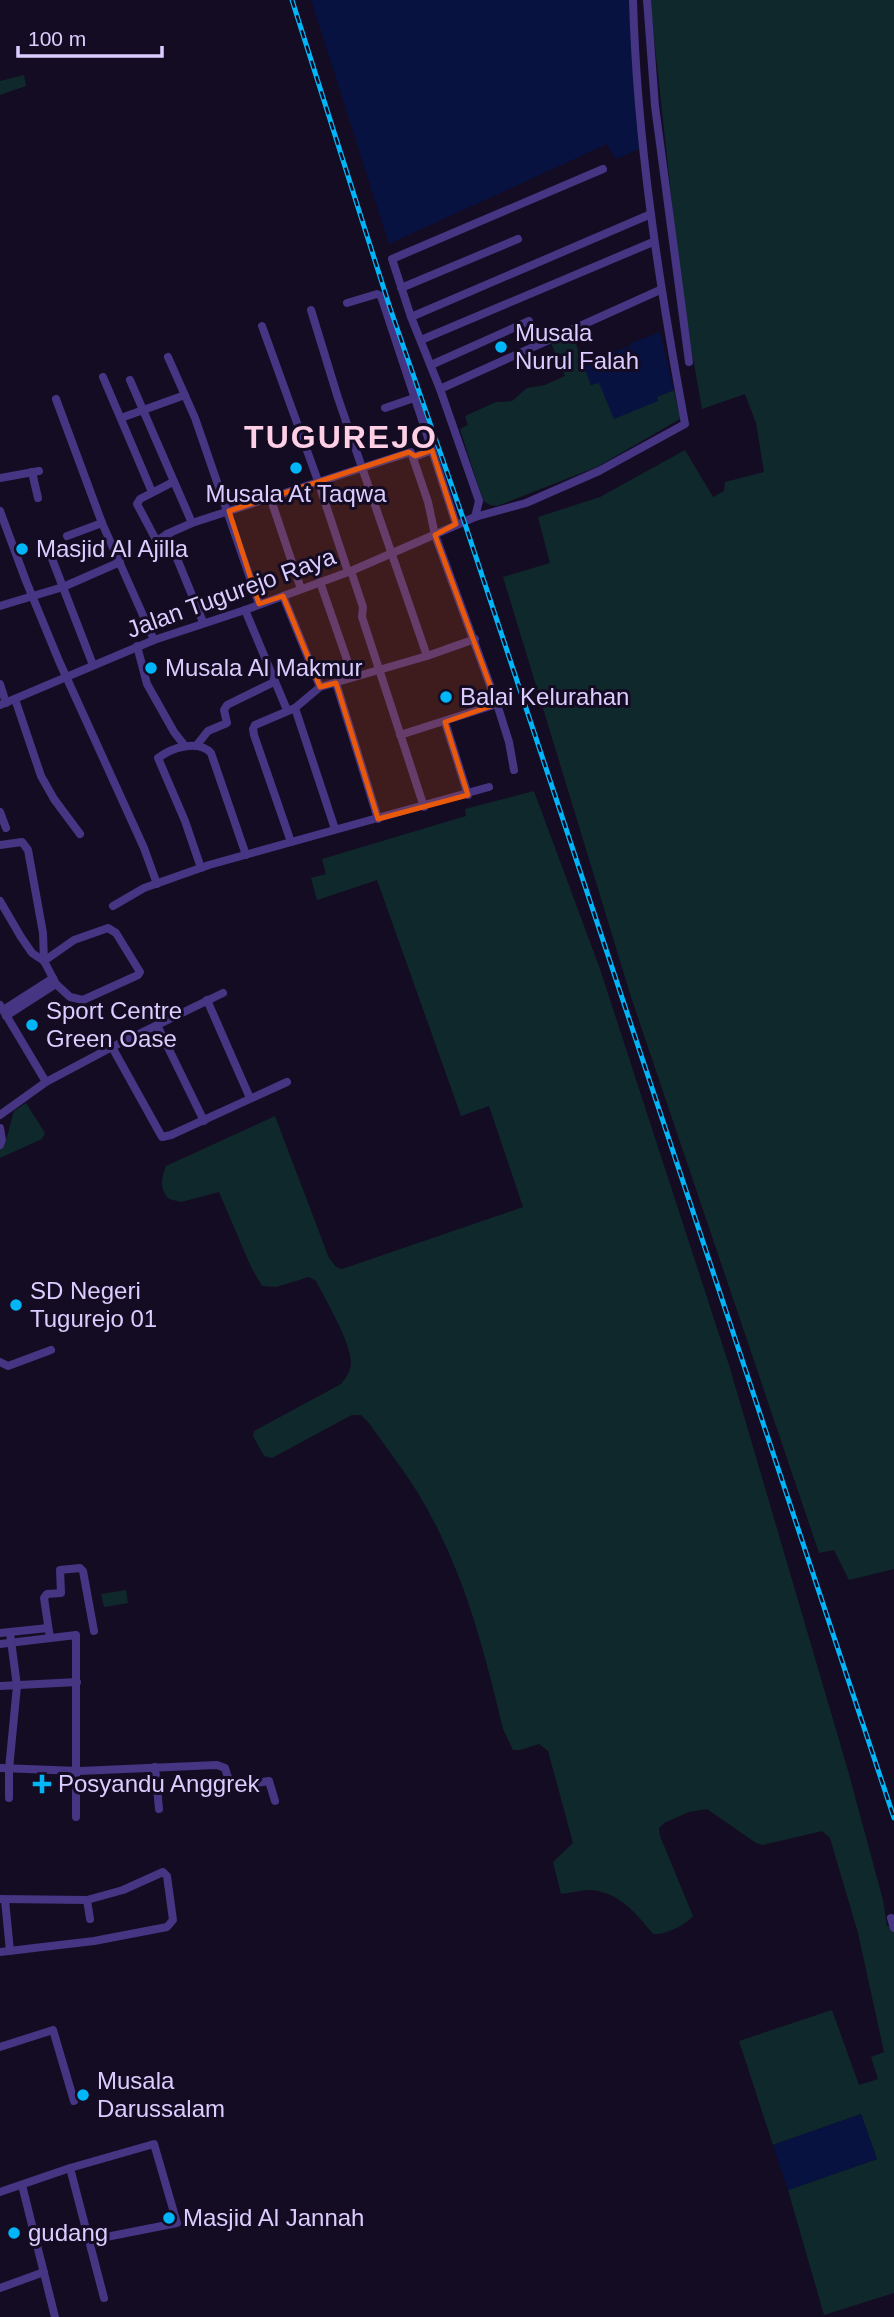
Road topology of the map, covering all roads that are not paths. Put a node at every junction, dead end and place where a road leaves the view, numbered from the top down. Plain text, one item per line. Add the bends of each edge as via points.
1 (634, 0) edge
2 (647, 0) edge
3 (603, 169) dead end
4 (651, 214) junction
5 (518, 239) dead end
6 (653, 242) junction
7 (401, 288) junction
8 (660, 290) junction
9 (347, 303) dead end
10 (311, 310) dead end
11 (411, 317) junction
12 (529, 321) dead end
13 (262, 326) dead end
14 (421, 340) junction
15 (168, 356) dead end
16 (689, 362) dead end
17 (430, 365) junction
18 (103, 377) dead end
19 (130, 380) dead end
20 (440, 389) junction
21 (185, 395) junction
22 (414, 398) junction
23 (56, 399) dead end
24 (385, 408) dead end
25 (143, 411) junction
26 (121, 418) junction
27 (432, 450) junction
28 (411, 454) junction
29 (362, 467) junction
30 (0, 478) edge
31 (318, 481) junction
32 (173, 482) junction
33 (152, 492) junction
34 (270, 497) junction
35 (38, 498) dead end
36 (0, 511) edge
37 (229, 511) junction
38 (475, 517) junction
39 (102, 523) junction
40 (192, 523) junction
41 (456, 524) junction
42 (167, 534) junction
43 (435, 535) junction
44 (67, 536) dead end
45 (49, 551) dead end
46 (391, 554) junction
47 (120, 562) junction
48 (350, 571) junction
49 (320, 582) junction
50 (63, 587) junction
51 (300, 589) junction
52 (32, 596) junction
53 (283, 596) junction
54 (260, 604) junction
55 (0, 606) edge
56 (245, 610) junction
57 (203, 622) junction
58 (475, 639) junction
59 (154, 640) junction
60 (137, 646) junction
61 (427, 656) junction
62 (93, 665) junction
63 (379, 670) junction
64 (66, 676) junction
65 (353, 677) junction
66 (274, 682) junction
67 (337, 682) junction
68 (0, 684) edge
69 (320, 687) junction
70 (7, 702) edge
71 (496, 704) junction
72 (291, 709) junction
73 (445, 722) junction
74 (400, 735) junction
75 (185, 746) junction
76 (196, 746) junction
77 (514, 770) dead end
78 (489, 788) dead end
79 (468, 795) junction
80 (424, 807) junction
81 (0, 812) edge
82 (379, 819) junction
83 (6, 828) dead end
84 (335, 829) junction
85 (80, 834) dead end
86 (291, 842) junction
87 (0, 845) edge
88 (246, 855) junction
89 (201, 868) junction
90 (157, 884) junction
91 (0, 901) edge
92 (113, 906) dead end
93 (44, 961) junction
94 (55, 981) junction
95 (223, 993) dead end
96 (207, 1000) junction
97 (3, 1010) edge
98 (157, 1025) junction
99 (112, 1047) junction
100 (46, 1082) junction
101 (287, 1082) dead end
102 (250, 1098) junction
103 (0, 1115) edge
104 (204, 1121) junction
105 (0, 1128) edge
106 (0, 1145) edge
107 (51, 1350) dead end
108 (0, 1362) edge
109 (48, 1629) junction
110 (94, 1631) dead end
111 (0, 1633) edge
112 (10, 1633) junction
113 (50, 1639) junction
114 (0, 1644) edge
115 (12, 1644) junction
116 (77, 1682) junction
117 (0, 1686) edge
118 (18, 1686) junction
119 (155, 1767) junction
120 (5, 1769) edge
121 (76, 1771) junction
122 (9, 1798) dead end
123 (275, 1801) dead end
124 (159, 1809) dead end
125 (76, 1817) dead end
126 (2, 1899) edge
127 (87, 1899) junction
128 (891, 1917) dead end
129 (90, 1919) dead end
130 (894, 1928) edge
131 (10, 1951) junction
132 (0, 1952) edge
133 (0, 2047) edge
134 (74, 2101) dead end
135 (70, 2168) junction
136 (22, 2185) junction
137 (0, 2192) edge
138 (91, 2240) junction
139 (44, 2272) junction
140 (0, 2288) edge
141 (104, 2298) dead end
142 (55, 2317) edge

1 - 4 street
2 - 16 street via 654,106
3 - 7 street via 391,259
4 - 6 street
4 - 11 street
5 - 7 street
6 - 8 street
6 - 14 street
7 - 11 street
8 - 20 street
8 - 38 street, Jalan Tugurejo Raya via 685,424 599,471 526,503
9 - 22 street via 379,295
10 - 29 street
11 - 14 street
12 - 17 street
13 - 31 street
14 - 17 street
15 - 21 street
17 - 20 street
18 - 26 street
19 - 25 street
20 - 38 street via 479,501
21 - 25 street
21 - 37 street
22 - 24 street
22 - 27 street
23 - 39 street
25 - 26 street
25 - 32 street
26 - 33 street
27 - 28 street
27 - 41 street
28 - 29 street
28 - 43 street
29 - 31 street
29 - 46 street
30 - 35 street via 36,471
31 - 34 street
31 - 48 street
32 - 33 street
32 - 40 street
33 - 42 street via 137,503 155,538
34 - 37 street
34 - 51 street
36 - 52 street
37 - 40 street
37 - 54 street
38 - 41 street, Jalan Tugurejo Raya
39 - 44 street
39 - 47 street
40 - 42 street
41 - 43 street, Jalan Tugurejo Raya
42 - 57 street
43 - 46 street, Jalan Tugurejo Raya
43 - 58 street
45 - 50 street
46 - 48 street, Jalan Tugurejo Raya
46 - 61 street
47 - 50 street
47 - 59 street
48 - 49 street, Jalan Tugurejo Raya
48 - 63 street
49 - 51 street, Jalan Tugurejo Raya
49 - 65 street
50 - 52 street
50 - 62 street
51 - 53 street, Jalan Tugurejo Raya
52 - 55 street
52 - 64 street
53 - 54 street, Jalan Tugurejo Raya
53 - 69 street
54 - 56 street, Jalan Tugurejo Raya
56 - 57 street, Jalan Tugurejo Raya
56 - 66 street
57 - 59 street, Jalan Tugurejo Raya
58 - 61 street
58 - 71 street
59 - 60 street, Jalan Tugurejo Raya
60 - 62 street, Jalan Tugurejo Raya
60 - 75 street via 147,684
61 - 63 street
62 - 64 street, Jalan Tugurejo Raya
63 - 65 street
63 - 74 street
64 - 70 street, Jalan Tugurejo Raya
64 - 90 street
65 - 67 street
66 - 72 street
66 - 76 street via 227,705 227,723 208,731
67 - 69 street
67 - 82 street
68 - 70 street
69 - 72 street
70 - 85 street via 41,776
71 - 73 street
71 - 77 street
72 - 84 street
72 - 86 street via 253,729
73 - 74 street
73 - 79 street
74 - 80 street
75 - 76 street
75 - 89 street via 159,758
76 - 88 street via 211,753
78 - 79 street
79 - 80 street
80 - 82 street
81 - 83 street
82 - 84 street
84 - 86 street
86 - 88 street
87 - 93 street via 22,842 28,850
88 - 89 street
89 - 90 street
90 - 92 street
91 - 93 street via 27,945
93 - 94 street
93 - 94 street via 74,940 107,928 116,933 139,968 138,975 83,1000 70,997
94 - 97 street
95 - 96 street
96 - 98 street
96 - 102 street
97 - 100 street
98 - 99 street
98 - 104 street
99 - 100 street
99 - 104 street via 162,1137
100 - 103 street
101 - 102 street
102 - 104 street
105 - 106 street
107 - 108 street via 8,1366
109 - 110 street via 45,1596 61,1593 59,1571 80,1568
109 - 112 street
109 - 113 street
111 - 112 street
112 - 115 street
113 - 115 street
113 - 116 street via 76,1635
114 - 115 street
115 - 118 street
116 - 118 street
116 - 121 street
117 - 118 street
118 - 120 street
119 - 121 street
119 - 123 street via 224,1766 231,1787 269,1781
119 - 124 street
120 - 121 street
120 - 122 street
121 - 125 street
126 - 127 street
126 - 131 street
127 - 129 street
127 - 131 street via 123,1890 163,1872 173,1920 167,1927 94,1941
128 - 130 street
131 - 132 street
133 - 134 street via 50,2030 55,2033
135 - 136 street
135 - 138 street
135 - 138 street via 154,2144 177,2223
136 - 137 street
136 - 139 street
138 - 141 street
139 - 140 street
139 - 142 street

